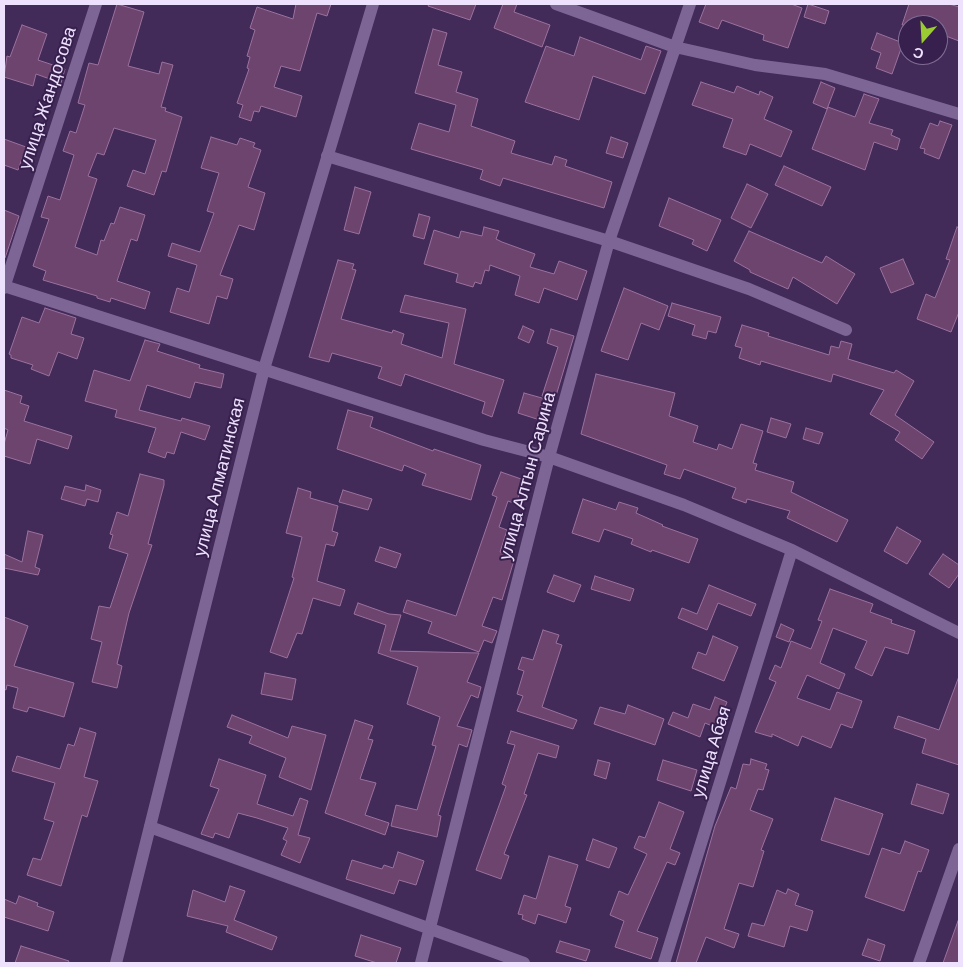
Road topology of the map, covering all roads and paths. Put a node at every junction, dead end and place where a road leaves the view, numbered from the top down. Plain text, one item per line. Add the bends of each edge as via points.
1 (96, 4) edge
2 (373, 4) edge
3 (556, 4) edge
4 (690, 4) edge
5 (675, 47) junction
6 (959, 114) edge
7 (327, 156) junction
8 (609, 241) junction
9 (4, 286) edge
10 (846, 330) dead end
11 (264, 369) junction
12 (550, 457) junction
13 (792, 550) junction
14 (959, 633) edge
15 (150, 826) junction
16 (959, 850) edge
17 (429, 929) junction
18 (116, 963) edge
19 (420, 963) edge
20 (524, 963) edge
21 (664, 963) edge
22 (919, 963) edge

1 - 9 street, улица Жандосова
2 - 7 street, улица Алматинская
3 - 5 street
4 - 5 street, улица Алтын Сарина
5 - 6 street via 755,65 825,74
5 - 8 street, улица Алтын Сарина
7 - 8 street
7 - 11 street, улица Алматинская
8 - 10 street via 749,289
8 - 12 street, улица Алтын Сарина
9 - 11 street
11 - 12 street via 484,440
11 - 15 street, улица Алматинская
12 - 13 street via 684,505
12 - 17 street, улица Алтын Сарина
13 - 14 street
13 - 21 street, улица Абая
15 - 17 street
15 - 18 street, улица Алматинская
16 - 22 street
17 - 19 street, улица Алтын Сарина
17 - 20 street

